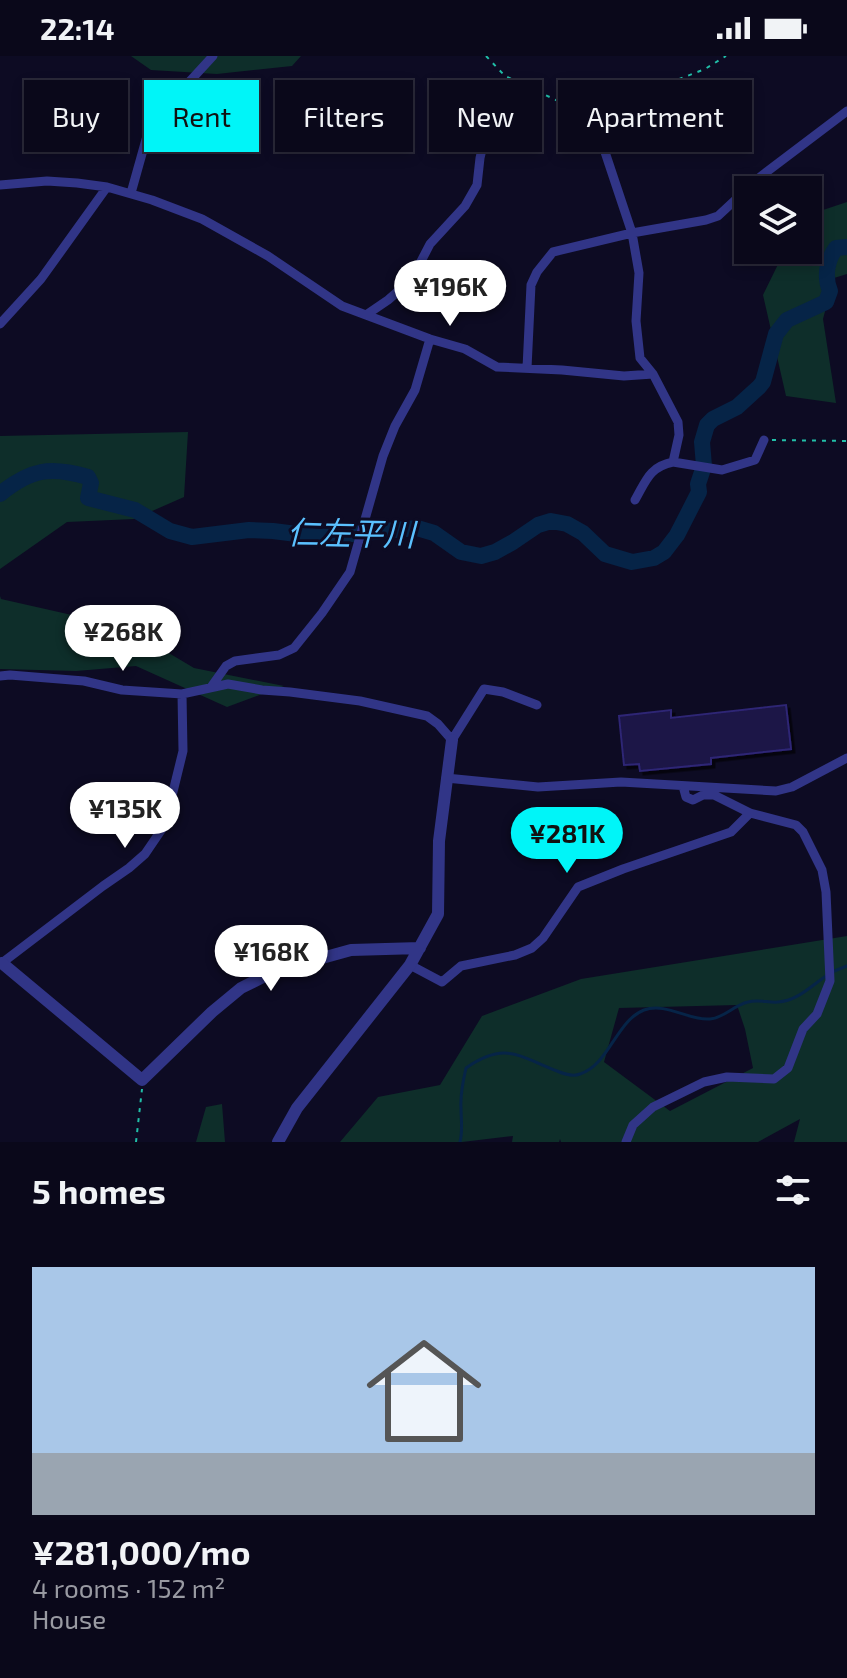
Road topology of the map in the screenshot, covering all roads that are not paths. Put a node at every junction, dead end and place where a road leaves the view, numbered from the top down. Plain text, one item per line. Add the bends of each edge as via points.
1 (213, 56) edge
2 (847, 111) edge
3 (482, 152) edge
4 (605, 152) edge
5 (0, 185) edge
6 (107, 187) junction
7 (131, 193) junction
8 (632, 233) junction
9 (366, 315) junction
10 (0, 324) edge
11 (430, 339) junction
12 (527, 368) junction
13 (653, 374) junction
14 (764, 440) road end
15 (673, 462) junction
16 (635, 500) dead end
17 (0, 676) edge
18 (211, 687) junction
19 (182, 694) junction
20 (537, 705) dead end
21 (452, 740) junction
22 (847, 758) edge
23 (446, 778) junction
24 (683, 786) junction
25 (750, 813) junction
26 (420, 948) junction
27 (2, 963) joint
28 (410, 965) junction
29 (278, 1142) edge
30 (626, 1142) edge

1 - 7 street via 154,111
2 - 8 street via 752,183 718,216
3 - 9 street via 477,185 465,206 430,244 403,287
4 - 8 street
5 - 6 street via 47,181
6 - 7 street
6 - 10 street via 41,279
7 - 9 street via 202,219 342,306
8 - 12 street via 553,252 545,261 531,285
8 - 13 street via 639,273 637,340 640,358
9 - 11 street
11 - 12 street via 465,349 497,367
11 - 18 street via 415,390 383,456 350,572 294,648 235,661
12 - 13 street
13 - 15 street via 678,422
14 - 15 street via 755,460 722,470
15 - 16 street via 653,470
17 - 19 street
18 - 19 street
18 - 21 street via 228,684 360,701 427,716
19 - 27 street via 183,751 162,829 129,868
20 - 21 street via 484,689
21 - 23 street
22 - 24 street via 776,791
23 - 24 street via 538,787 621,782
23 - 26 street via 438,914
24 - 25 street via 693,800 714,795
25 - 28 street via 731,832 578,887 532,948 461,966 442,982
25 - 30 street via 796,825 822,870 830,981 781,1075 704,1082 653,1107 633,1125
26 - 27 street via 351,950 275,971 241,988 142,1080
26 - 28 street
28 - 29 street via 297,1108

